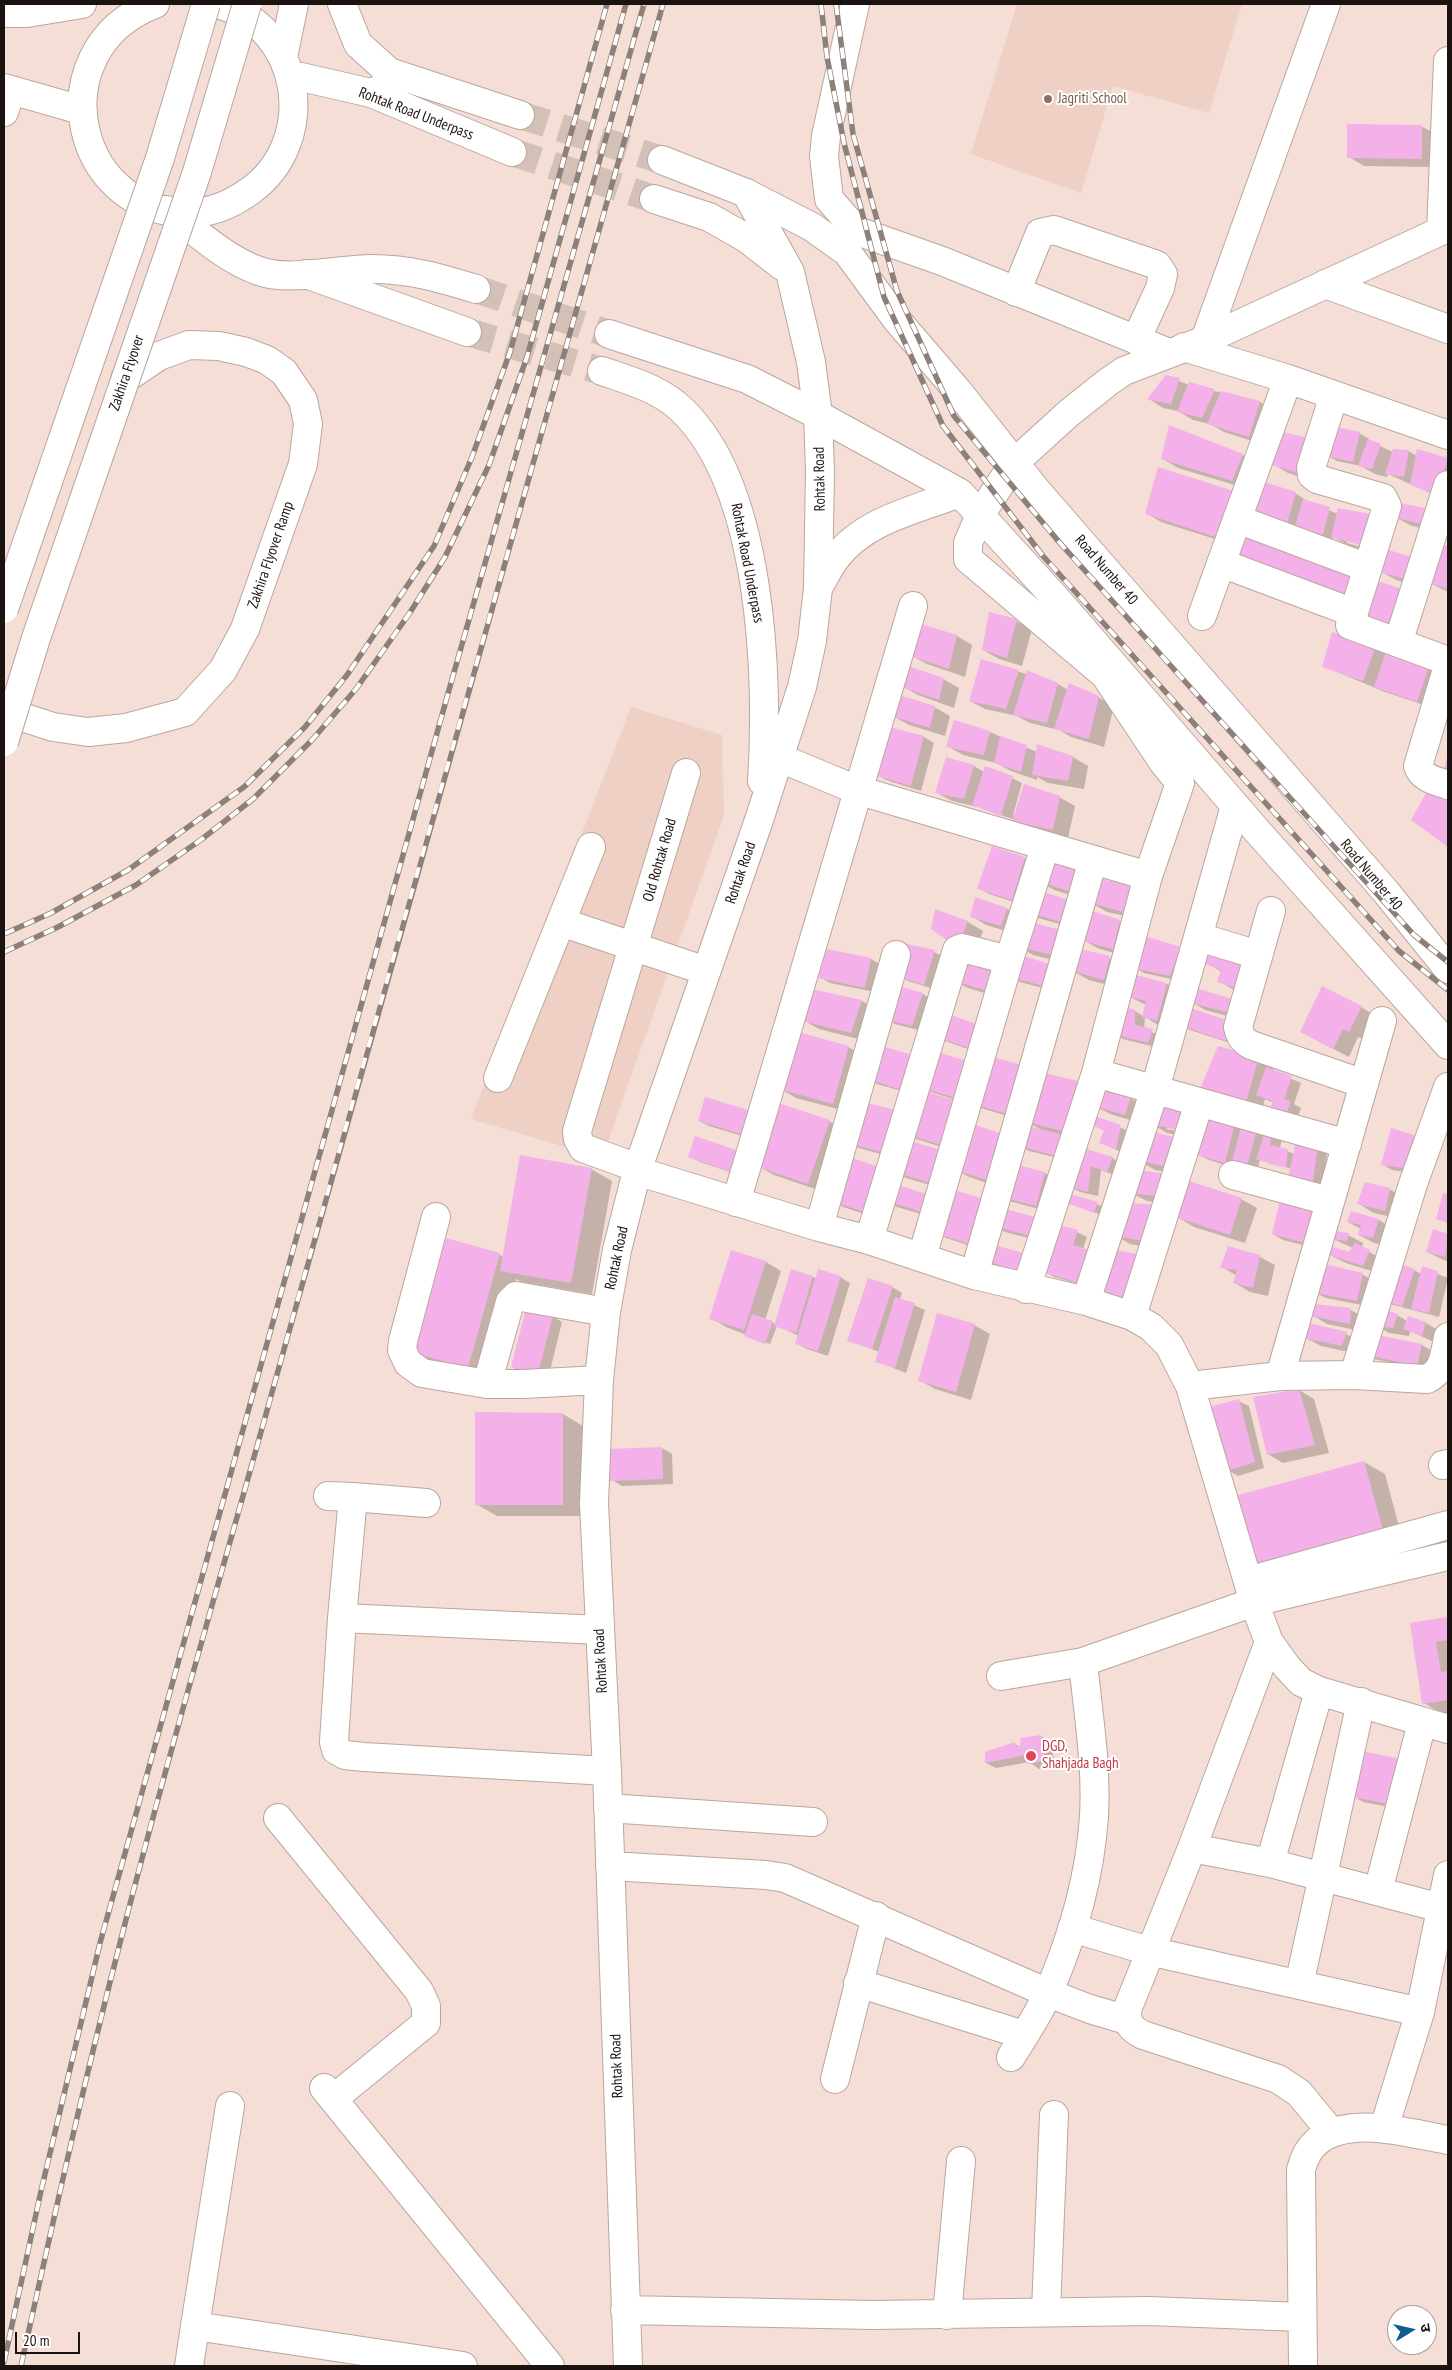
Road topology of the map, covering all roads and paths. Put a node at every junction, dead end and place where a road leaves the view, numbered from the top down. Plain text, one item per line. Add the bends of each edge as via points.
1 (82, 4) edge
2 (113, 4) edge
3 (206, 4) edge
4 (216, 4) edge
5 (247, 4) edge
6 (294, 4) edge
7 (342, 4) edge
8 (854, 4) edge
9 (1326, 4) edge
10 (148, 6) edge
11 (4, 13) edge
12 (283, 57) junction
13 (1448, 61) edge
14 (406, 78) junction
15 (293, 85) junction
16 (1448, 90) edge
17 (371, 93) junction
18 (6, 97) edge
19 (81, 110) junction
20 (520, 115) tunnel mouth
21 (512, 152) tunnel mouth
22 (662, 160) tunnel mouth
23 (746, 193) junction
24 (654, 199) tunnel mouth
25 (167, 210) junction
26 (1445, 230) edge
27 (790, 272) junction
28 (306, 274) junction
29 (1325, 284) junction
30 (476, 289) tunnel mouth
31 (1016, 292) junction
32 (1448, 329) edge
33 (467, 332) tunnel mouth
34 (608, 334) tunnel mouth
35 (1136, 340) junction
36 (1186, 347) junction
37 (602, 371) tunnel mouth
38 (125, 379) junction
39 (1288, 379) junction
40 (1334, 395) junction
41 (818, 414) junction
42 (1448, 435) edge
43 (1014, 462) junction
44 (1448, 486) edge
45 (960, 493) junction
46 (980, 515) junction
47 (1237, 519) junction
48 (1221, 563) junction
49 (1368, 568) junction
50 (818, 588) junction
51 (913, 606) dead end
52 (4, 609) edge
53 (1354, 613) junction
54 (1202, 616) dead end
55 (1398, 643) junction
56 (1448, 661) edge
57 (1448, 666) edge
58 (13, 714) edge
59 (4, 742) edge
60 (780, 758) junction
61 (686, 773) dead end
62 (1448, 785) edge
63 (857, 790) junction
64 (1235, 806) junction
65 (759, 820) junction
66 (591, 847) dead end
67 (1045, 847) junction
68 (1093, 860) junction
69 (1148, 876) junction
70 (1271, 911) dead end
71 (561, 922) junction
72 (1199, 936) junction
73 (634, 947) junction
74 (896, 955) dead end
75 (1258, 955) junction
76 (1009, 960) junction
77 (1448, 969) edge
78 (706, 970) junction
79 (1382, 1021) dead end
80 (1448, 1045) edge
81 (1096, 1073) junction
82 (498, 1078) dead end
83 (1364, 1084) junction
84 (1448, 1087) edge
85 (1155, 1089) junction
86 (1199, 1103) junction
87 (1346, 1144) junction
88 (638, 1169) junction
89 (1233, 1175) dead end
90 (1329, 1200) junction
91 (736, 1202) junction
92 (436, 1217) dead end
93 (819, 1227) junction
94 (869, 1240) junction
95 (922, 1257) junction
96 (974, 1276) junction
97 (1026, 1289) junction
98 (1086, 1301) junction
99 (606, 1312) junction
100 (1132, 1316) junction
101 (1448, 1337) edge
102 (1354, 1375) junction
103 (1280, 1376) junction
104 (599, 1380) junction
105 (487, 1384) junction
106 (1190, 1386) junction
107 (426, 1503) dead end
108 (1448, 1525) edge
109 (1448, 1556) edge
110 (1251, 1592) junction
111 (342, 1618) junction
112 (600, 1630) junction
113 (1269, 1642) junction
114 (1083, 1662) junction
115 (1001, 1676) dead end
116 (1320, 1691) junction
117 (1361, 1702) junction
118 (1422, 1723) junction
119 (1448, 1729) edge
120 (607, 1772) junction
121 (608, 1808) junction
122 (278, 1818) dead end
123 (813, 1822) dead end
124 (1192, 1848) junction
125 (1270, 1863) junction
126 (610, 1866) junction
127 (1448, 1874) edge
128 (1323, 1877) junction
129 (1378, 1891) junction
130 (1441, 1908) junction
131 (876, 1916) junction
132 (1072, 1928) junction
133 (1150, 1951) junction
134 (858, 1983) junction
135 (1299, 1985) junction
136 (1048, 1992) junction
137 (1420, 2012) junction
138 (1127, 2020) junction
139 (835, 2079) dead end
140 (230, 2106) dead end
141 (1054, 2115) dead end
142 (1384, 2128) junction
143 (1332, 2133) junction
144 (1448, 2140) edge
145 (961, 2160) dead end
146 (625, 2310) junction
147 (1046, 2311) junction
148 (947, 2315) junction
149 (1301, 2317) junction
150 (194, 2326) junction
151 (189, 2366) edge
152 (463, 2366) edge
153 (550, 2366) edge
154 (628, 2366) edge
155 (1303, 2366) edge

1 - 11 street via 27,13
2 - 10 street
3 - 52 street, bridge via 160,158
4 - 12 street via 231,7 261,28
5 - 38 street, Zakhira Flyover, bridge via 197,172
6 - 12 street
7 - 14 street, Rohtak Road Underpass via 358,44 389,72
8 - 31 street via 826,136 824,156 829,199 857,231
9 - 36 street
10 - 19 street via 116,26 96,50 84,79
12 - 15 street
13 - 16 street
14 - 17 street
14 - 20 street, Rohtak Road Underpass
15 - 17 street, Rohtak Road Underpass via 300,77
15 - 25 street via 294,120 283,153 263,182 235,202 202,212
16 - 26 street
17 - 21 street, Rohtak Road Underpass
18 - 19 street
19 - 25 street via 86,138 99,164 117,185 141,201
22 - 23 street
23 - 27 street, Rohtak Road
23 - 43 street, Road Number 40 via 812,226 847,252 897,320
24 - 27 street via 709,218 746,238
25 - 28 street via 233,259 260,272
26 - 29 street
27 - 41 street, Rohtak Road via 804,327
28 - 30 street via 371,269 406,271 424,273
28 - 33 street
29 - 32 street
29 - 36 street
31 - 35 street
31 - 35 street via 1040,233 1054,230 1136,256 1157,265 1162,274 1160,288
34 - 41 street via 747,379
35 - 36 street
36 - 39 street
36 - 43 street via 1124,372 1108,382
37 - 65 street, Rohtak Road Underpass via 652,388 683,411 712,446 735,499 757,607 764,671 765,730
38 - 58 street, Zakhira Flyover Ramp via 159,356 189,346 219,346 267,360 284,372 303,400 308,424 303,464 245,628 223,670 185,712 126,728 88,732 53,727
38 - 59 street, Zakhira Flyover, bridge via 36,638
39 - 40 street
39 - 47 street
40 - 42 street
40 - 49 street via 1310,468 1317,479 1383,498 1387,506
41 - 45 street
41 - 50 street, Rohtak Road via 821,518
43 - 46 street
43 - 77 street, Road Number 40 via 1386,892
44 - 55 street
45 - 46 street
45 - 50 street via 893,518 860,535 836,557
46 - 64 street
46 - 69 street via 968,543 968,558 1105,674 1180,784
47 - 48 street
47 - 49 street
48 - 53 street
48 - 54 street
49 - 53 street
50 - 60 street, Rohtak Road via 814,633 802,687
51 - 63 street
53 - 55 street via 1350,626
55 - 56 street
57 - 62 street via 1418,766 1426,777
60 - 63 street
60 - 65 street, Rohtak Road
61 - 73 street, Old Rohtak Road
63 - 67 street
63 - 91 street
64 - 72 street
64 - 80 street
65 - 78 street, Rohtak Road
66 - 71 street
67 - 68 street
67 - 76 street
68 - 69 street
68 - 96 street
69 - 81 street
70 - 75 street
71 - 73 street
71 - 82 street
72 - 75 street
72 - 85 street
73 - 78 street
73 - 88 street, Old Rohtak Road via 577,1131 583,1148
74 - 93 street
75 - 83 street via 1238,1027 1244,1041
76 - 94 street via 962,948 958,950
76 - 95 street
78 - 88 street, Rohtak Road
79 - 83 street
81 - 85 street
81 - 97 street
83 - 87 street
84 - 102 street via 1413,1184
85 - 86 street
85 - 98 street
86 - 87 street
86 - 100 street
87 - 90 street
88 - 91 street
88 - 99 street, Rohtak Road via 617,1250
89 - 90 street
90 - 103 street
91 - 93 street
92 - 105 street via 403,1340 404,1356 422,1373
93 - 94 street
94 - 95 street
95 - 96 street
96 - 97 street
97 - 98 street
98 - 100 street
99 - 104 street, Rohtak Road
99 - 105 street via 516,1296 510,1302
100 - 106 street via 1151,1327 1169,1345
101 - 102 street via 1443,1362 1436,1375 1428,1379
102 - 103 street
103 - 106 street
104 - 105 street
104 - 112 street, Rohtak Road via 594,1503
106 - 110 street
107 - 111 street via 340,1497
108 - 110 street
109 - 110 street
110 - 113 street
110 - 114 street
111 - 112 street
111 - 120 street via 336,1750 345,1755 364,1757
112 - 120 street, Rohtak Road
113 - 116 street via 1301,1682
113 - 124 street
114 - 115 street
114 - 132 street via 1094,1768 1094,1815 1089,1860
116 - 117 street
116 - 125 street
117 - 118 street
117 - 128 street
118 - 119 street
118 - 129 street
120 - 121 street, Rohtak Road
121 - 123 street
121 - 126 street, Rohtak Road
122 - 153 street via 419,1991 426,2006 426,2023 328,2094
124 - 125 street
124 - 133 street
125 - 128 street
126 - 131 street via 785,1878
126 - 146 street, Rohtak Road
127 - 130 street
128 - 129 street
128 - 135 street
129 - 130 street
130 - 137 street
131 - 134 street
131 - 136 street
132 - 133 street
132 - 136 street
133 - 135 street
133 - 138 street via 1127,2010
134 - 136 street via 1018,2046
134 - 139 street
135 - 137 street
136 - 138 street
137 - 142 street
138 - 143 street via 1132,2029 1143,2035 1264,2073 1289,2085
140 - 150 street
141 - 147 street
142 - 143 street via 1352,2128
142 - 144 street
143 - 149 street via 1312,2146 1304,2156 1301,2170
145 - 148 street
146 - 148 street
146 - 154 street, Rohtak Road
147 - 148 street
147 - 149 street
149 - 155 street
150 - 151 street
150 - 152 street

